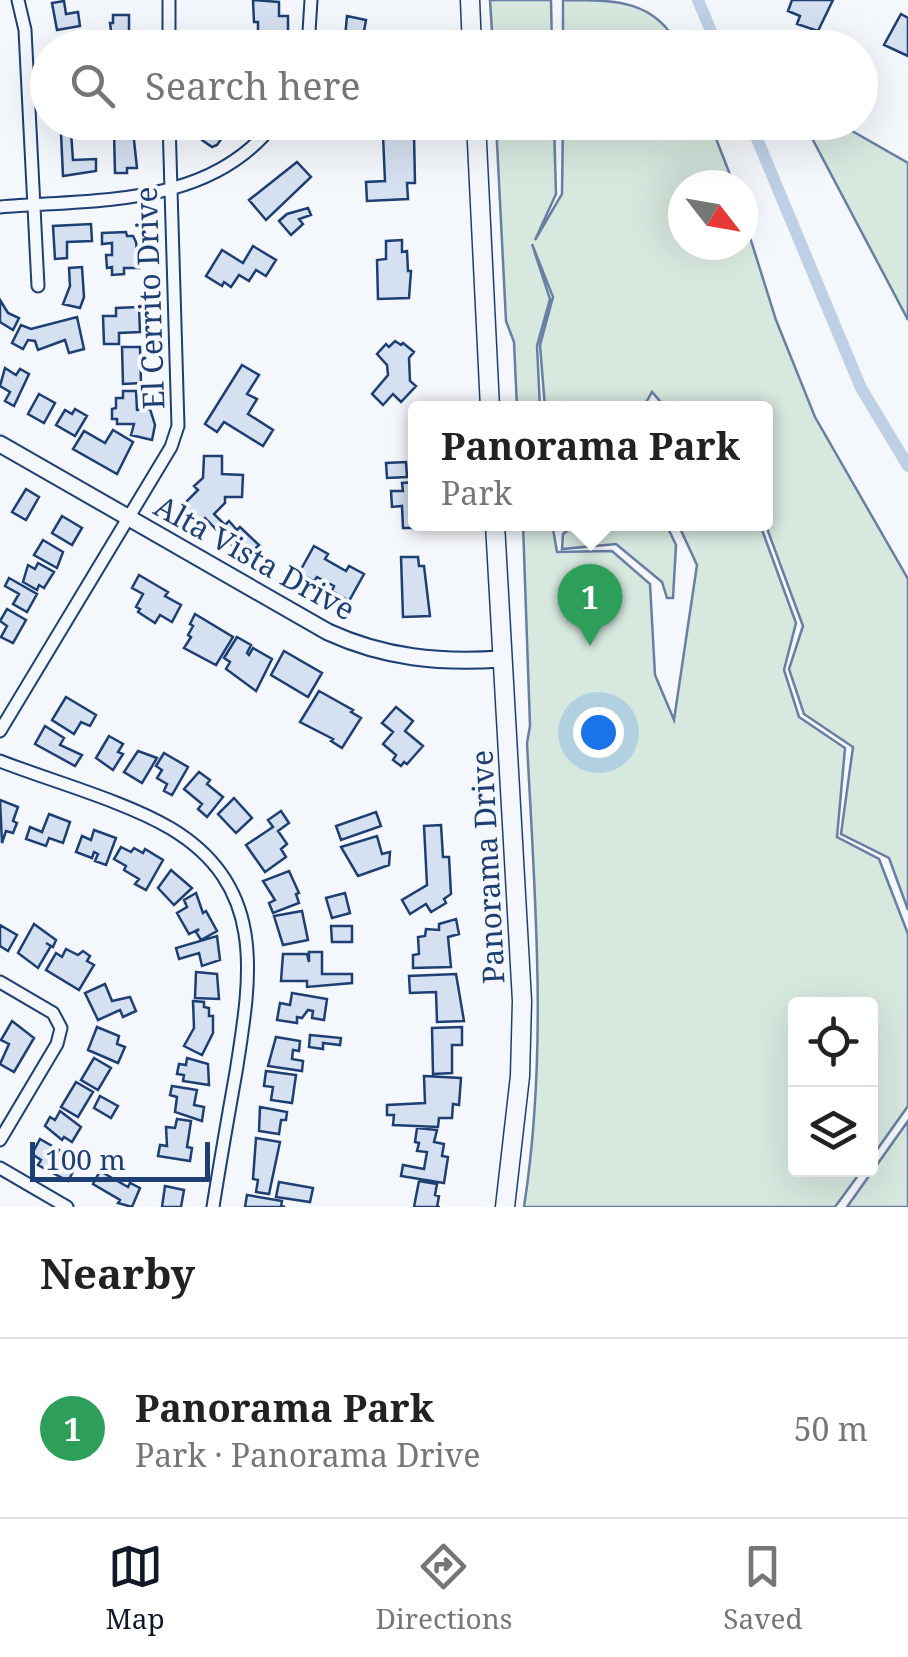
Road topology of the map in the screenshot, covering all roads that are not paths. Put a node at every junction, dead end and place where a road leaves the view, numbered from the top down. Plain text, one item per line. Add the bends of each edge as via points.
1 (18, 0) edge
2 (169, 0) edge
3 (311, 0) edge
4 (470, 0) edge
5 (169, 30) edge
6 (309, 30) edge
7 (471, 30) edge
8 (30, 127) edge
9 (31, 140) edge
10 (169, 140) edge
11 (259, 140) edge
12 (477, 140) edge
13 (169, 191) junction
14 (34, 204) junction
15 (0, 207) edge
16 (38, 286) dead end
17 (490, 401) edge
18 (0, 444) edge
19 (128, 517) junction
20 (495, 531) edge
21 (501, 659) junction
22 (0, 732) edge
23 (0, 761) edge
24 (0, 982) edge
25 (0, 1140) edge
26 (0, 1168) edge
27 (68, 1207) edge
28 (213, 1207) edge
29 (504, 1207) edge

1 - 8 street
2 - 5 street
3 - 6 street
4 - 7 main road
9 - 14 street
10 - 13 street, El Cerrito Drive
11 - 13 street via 231,164
12 - 17 main road
13 - 14 street
13 - 19 street, El Cerrito Drive via 178,426
14 - 15 street
14 - 16 street
18 - 19 street, Alta Vista Drive
19 - 21 street, Alta Vista Drive via 354,644 433,661
19 - 22 street, El Cerrito Drive
20 - 21 main road, Panorama Drive
21 - 29 main road, Panorama Drive via 522,1001
23 - 28 street via 163,824 206,856 230,891 246,931 250,977
24 - 25 street via 52,1012 61,1028 58,1044
26 - 27 street

